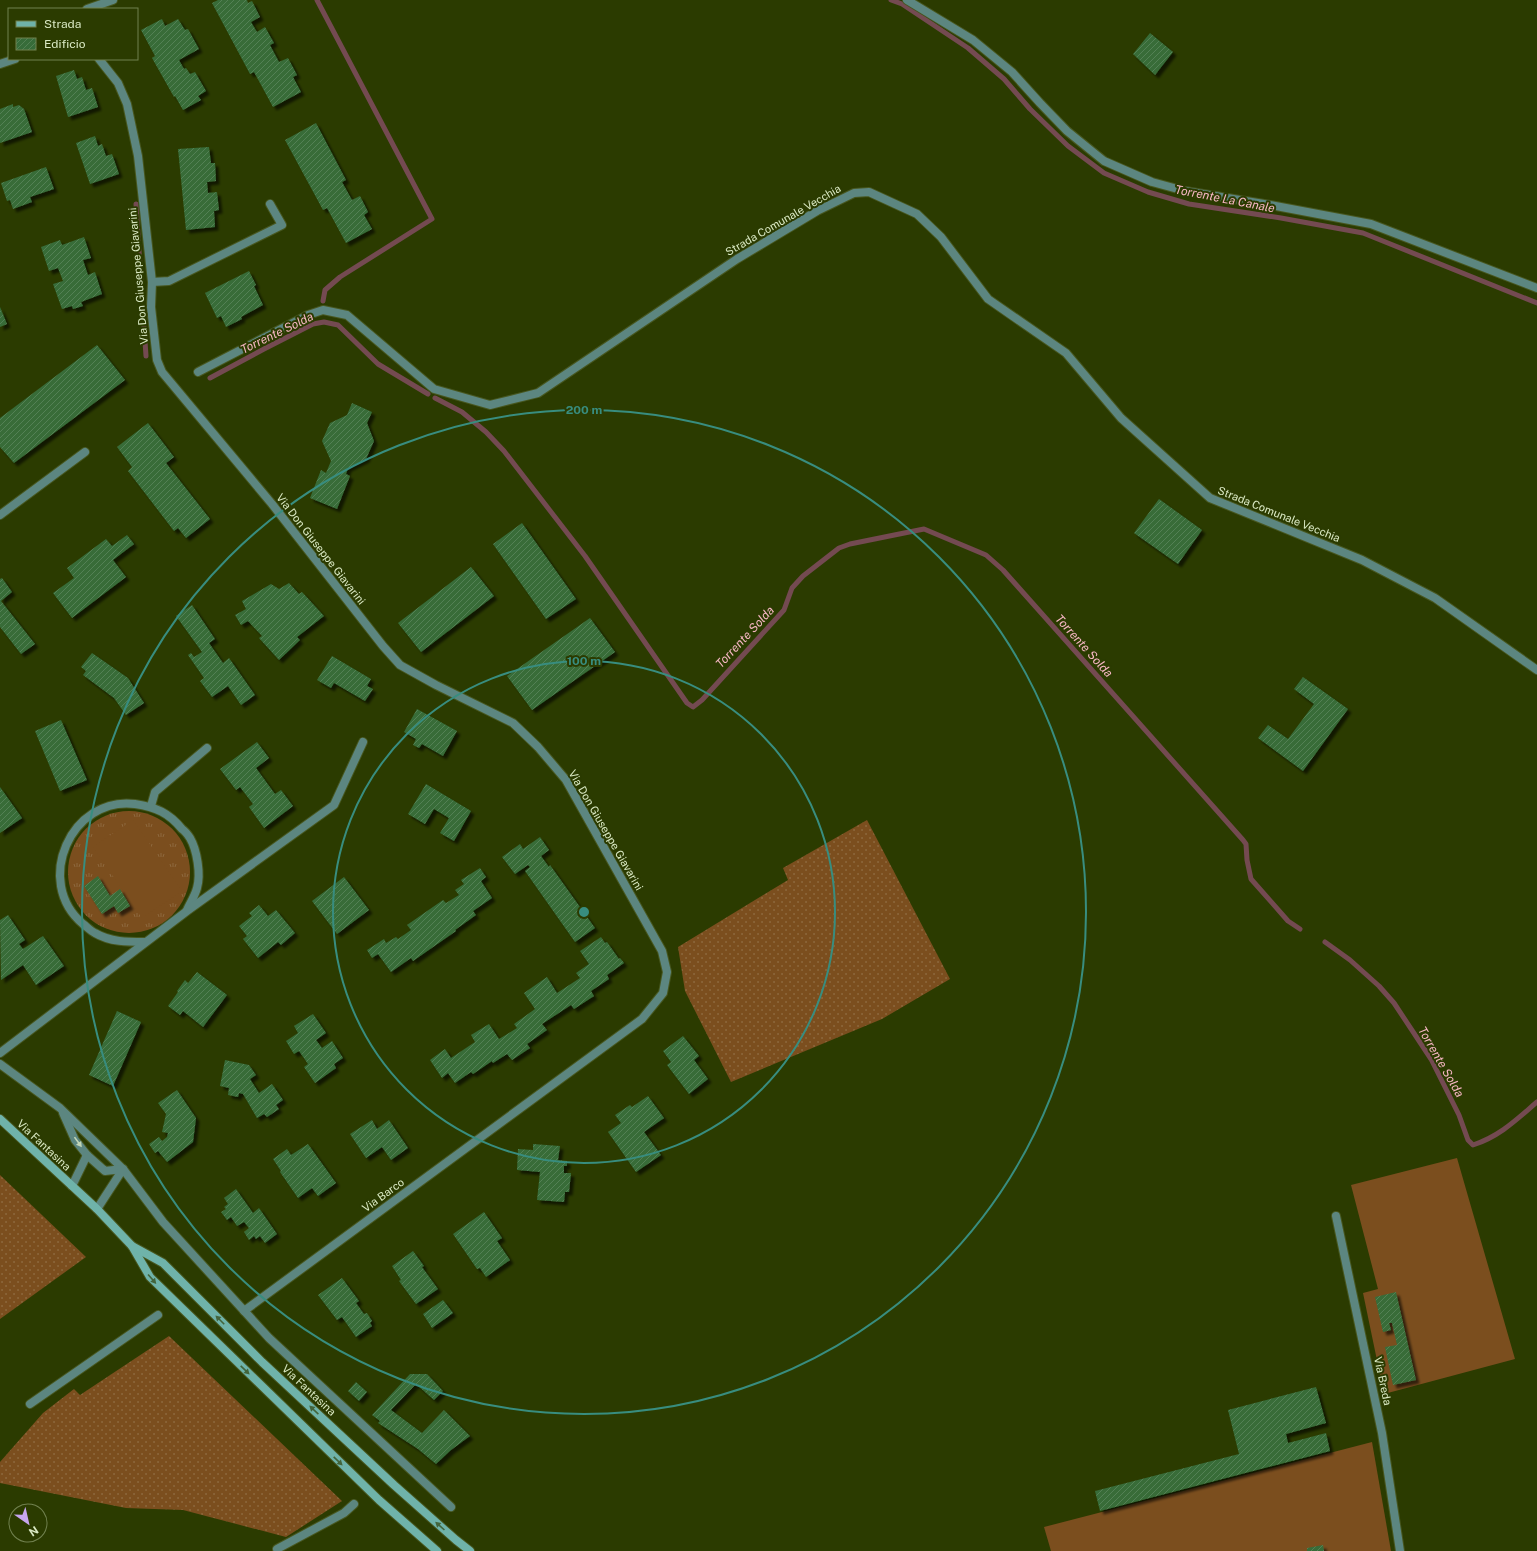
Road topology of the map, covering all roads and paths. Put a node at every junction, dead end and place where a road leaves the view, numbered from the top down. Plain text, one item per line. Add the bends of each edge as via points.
1 (907, 0) edge
2 (107, 4) edge
3 (91, 8) edge
4 (12, 60) edge
5 (100, 60) edge
6 (0, 64) edge
7 (270, 204) dead end
8 (152, 282) junction
9 (1537, 288) edge
10 (198, 372) dead end
11 (85, 452) dead end
12 (0, 515) edge
13 (1537, 670) edge
14 (363, 742) dead end
15 (207, 748) dead end
16 (151, 806) junction
17 (187, 911) junction
18 (145, 942) junction
19 (667, 972) joint
20 (0, 1053) edge
21 (0, 1064) edge
22 (60, 1108) junction
23 (0, 1119) edge
24 (88, 1154) junction
25 (123, 1169) junction
26 (72, 1186) junction
27 (97, 1209) junction
28 (1336, 1216) dead end
29 (132, 1246) junction
30 (244, 1311) junction
31 (158, 1315) dead end
32 (30, 1404) dead end
33 (354, 1504) dead end
34 (451, 1507) dead end
35 (277, 1549) dead end
36 (437, 1551) edge
37 (470, 1551) edge
38 (1400, 1551) edge

1 - 9 street via 973,40 1012,72 1067,131 1104,161 1152,182 1185,191 1270,204 1371,224
2 - 3 street
4 - 6 street
5 - 8 street, Via Don Giuseppe Giavarini via 118,83 126,104 138,156
7 - 8 street via 282,225 168,281
8 - 19 street, Via Don Giuseppe Giavarini via 151,308 157,360 162,372 272,504 400,665 513,723 538,746 566,780 662,951
10 - 13 street, Strada Comunale Vecchia via 322,310 347,315 434,389 490,404 538,393 737,258 854,192 869,192 917,214 941,236 988,299 1066,353 1121,418 1210,498 1362,560 1422,591
11 - 12 street
14 - 17 street via 334,805
15 - 16 street via 155,792
16 - 17 street via 174,818 190,838 198,862 198,888
16 - 18 street via 126,803 101,809 80,823 65,844 60,869 63,895 75,917 95,933 119,942
17 - 18 street
18 - 20 street
19 - 30 street, Via Barco via 663,992 642,1019
21 - 22 street, Via Fantasina
22 -> 24 street, Via Fantasina via 75,1140
22 - 25 street, Via Fantasina
23 - 26 street, Via Fantasina
24 - 25 street, Via Fantasina via 105,1171
24 - 26 street, Via Fantasina
25 - 27 street
25 - 30 street via 163,1222
26 - 27 street, Via Fantasina
27 - 29 street, Via Fantasina
28 - 38 street, Via Breda via 1382,1433
29 -> 36 street, Via Fantasina via 155,1283 379,1500
37 -> 29 street, Via Fantasina via 376,1469 262,1362 163,1263
30 - 34 street via 269,1338
31 - 32 street
33 - 35 street via 344,1513

